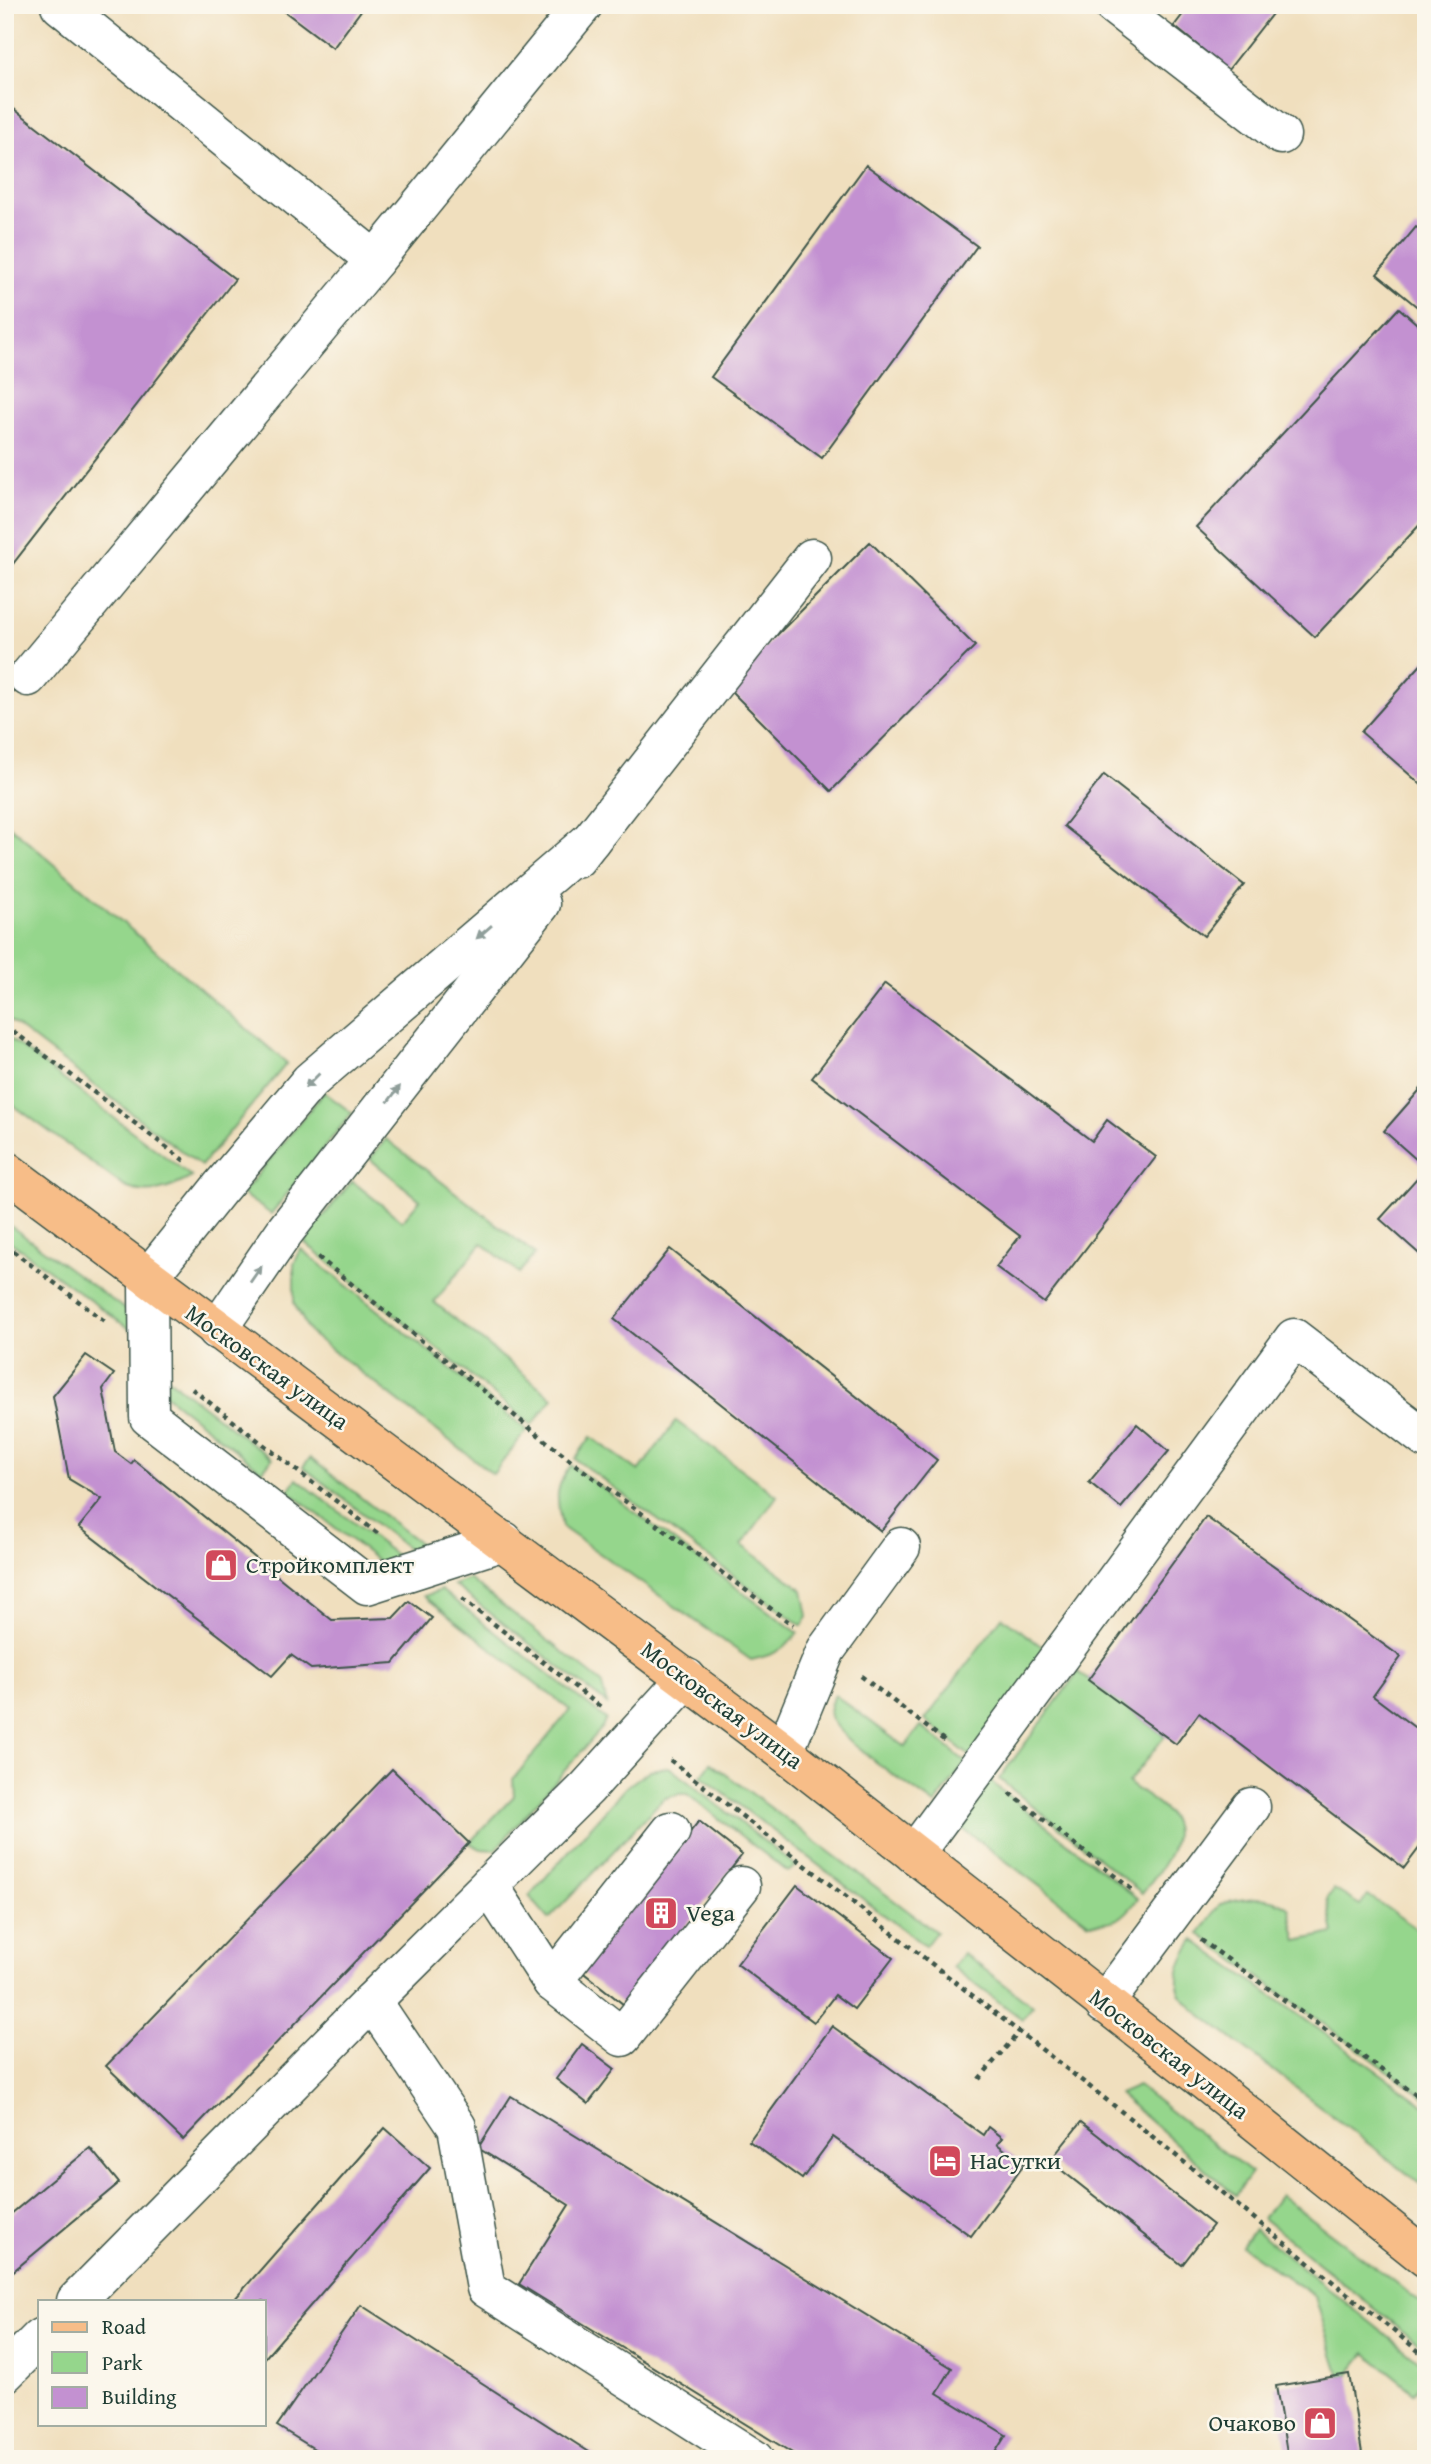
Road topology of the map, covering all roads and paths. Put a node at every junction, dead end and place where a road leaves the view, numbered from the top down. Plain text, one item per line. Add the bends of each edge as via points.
1 (60, 5) edge
2 (583, 5) edge
3 (1113, 5) edge
4 (1281, 135) dead end
5 (375, 260) junction
6 (812, 558) dead end
7 (28, 677) dead end
8 (591, 840) junction
9 (5, 1026) edge
10 (5, 1170) edge
11 (220, 1188) junction
12 (285, 1231) junction
13 (5, 1245) edge
14 (148, 1278) junction
15 (217, 1330) junction
16 (149, 1356) junction
17 (1426, 1438) edge
18 (505, 1541) junction
19 (901, 1546) dead end
20 (423, 1569) junction
21 (827, 1650) junction
22 (687, 1678) junction
23 (921, 1723) dead end
24 (636, 1735) junction
25 (785, 1752) junction
26 (1251, 1807) dead end
27 (671, 1831) dead end
28 (914, 1854) junction
29 (489, 1885) junction
30 (741, 1886) dead end
31 (552, 1982) junction
32 (372, 2001) junction
33 (1104, 2004) junction
34 (1019, 2032) junction
35 (979, 2079) dead end
36 (1425, 2257) edge
37 (77, 2300) edge
38 (38, 2340) edge
39 (1426, 2357) edge
40 (5, 2373) edge
41 (1426, 2388) edge
42 (1419, 2396) dead end
43 (754, 2459) edge

1 - 5 street
2 - 5 street
3 - 4 street
5 - 7 street
6 - 8 street
8 -> 11 street via 310,1081
12 -> 8 street
9 - 11 path
10 - 14 main road, Московская улица
11 - 14 street
15 -> 12 street
12 - 21 path via 572,1462
13 - 16 path
14 - 15 main road, Московская улица
14 - 16 street
15 - 18 main road, Московская улица
16 - 20 path
16 - 20 street via 149,1417 367,1585
17 - 28 street via 1294,1338
18 - 20 street
18 - 22 main road, Московская улица
19 - 21 street
20 - 24 path
21 - 23 path
21 - 25 street
22 - 24 street
22 - 25 main road, Московская улица
24 - 29 street
24 - 34 path
25 - 28 main road, Московская улица
26 - 33 street
27 - 31 street
28 - 33 main road, Московская улица
29 - 31 street
29 - 32 street
30 - 31 street via 622,2037
32 - 37 street
32 - 43 street via 457,2127 486,2288
33 - 36 main road, Московская улица
34 - 35 path
34 - 39 path
38 - 40 street
41 - 42 path

